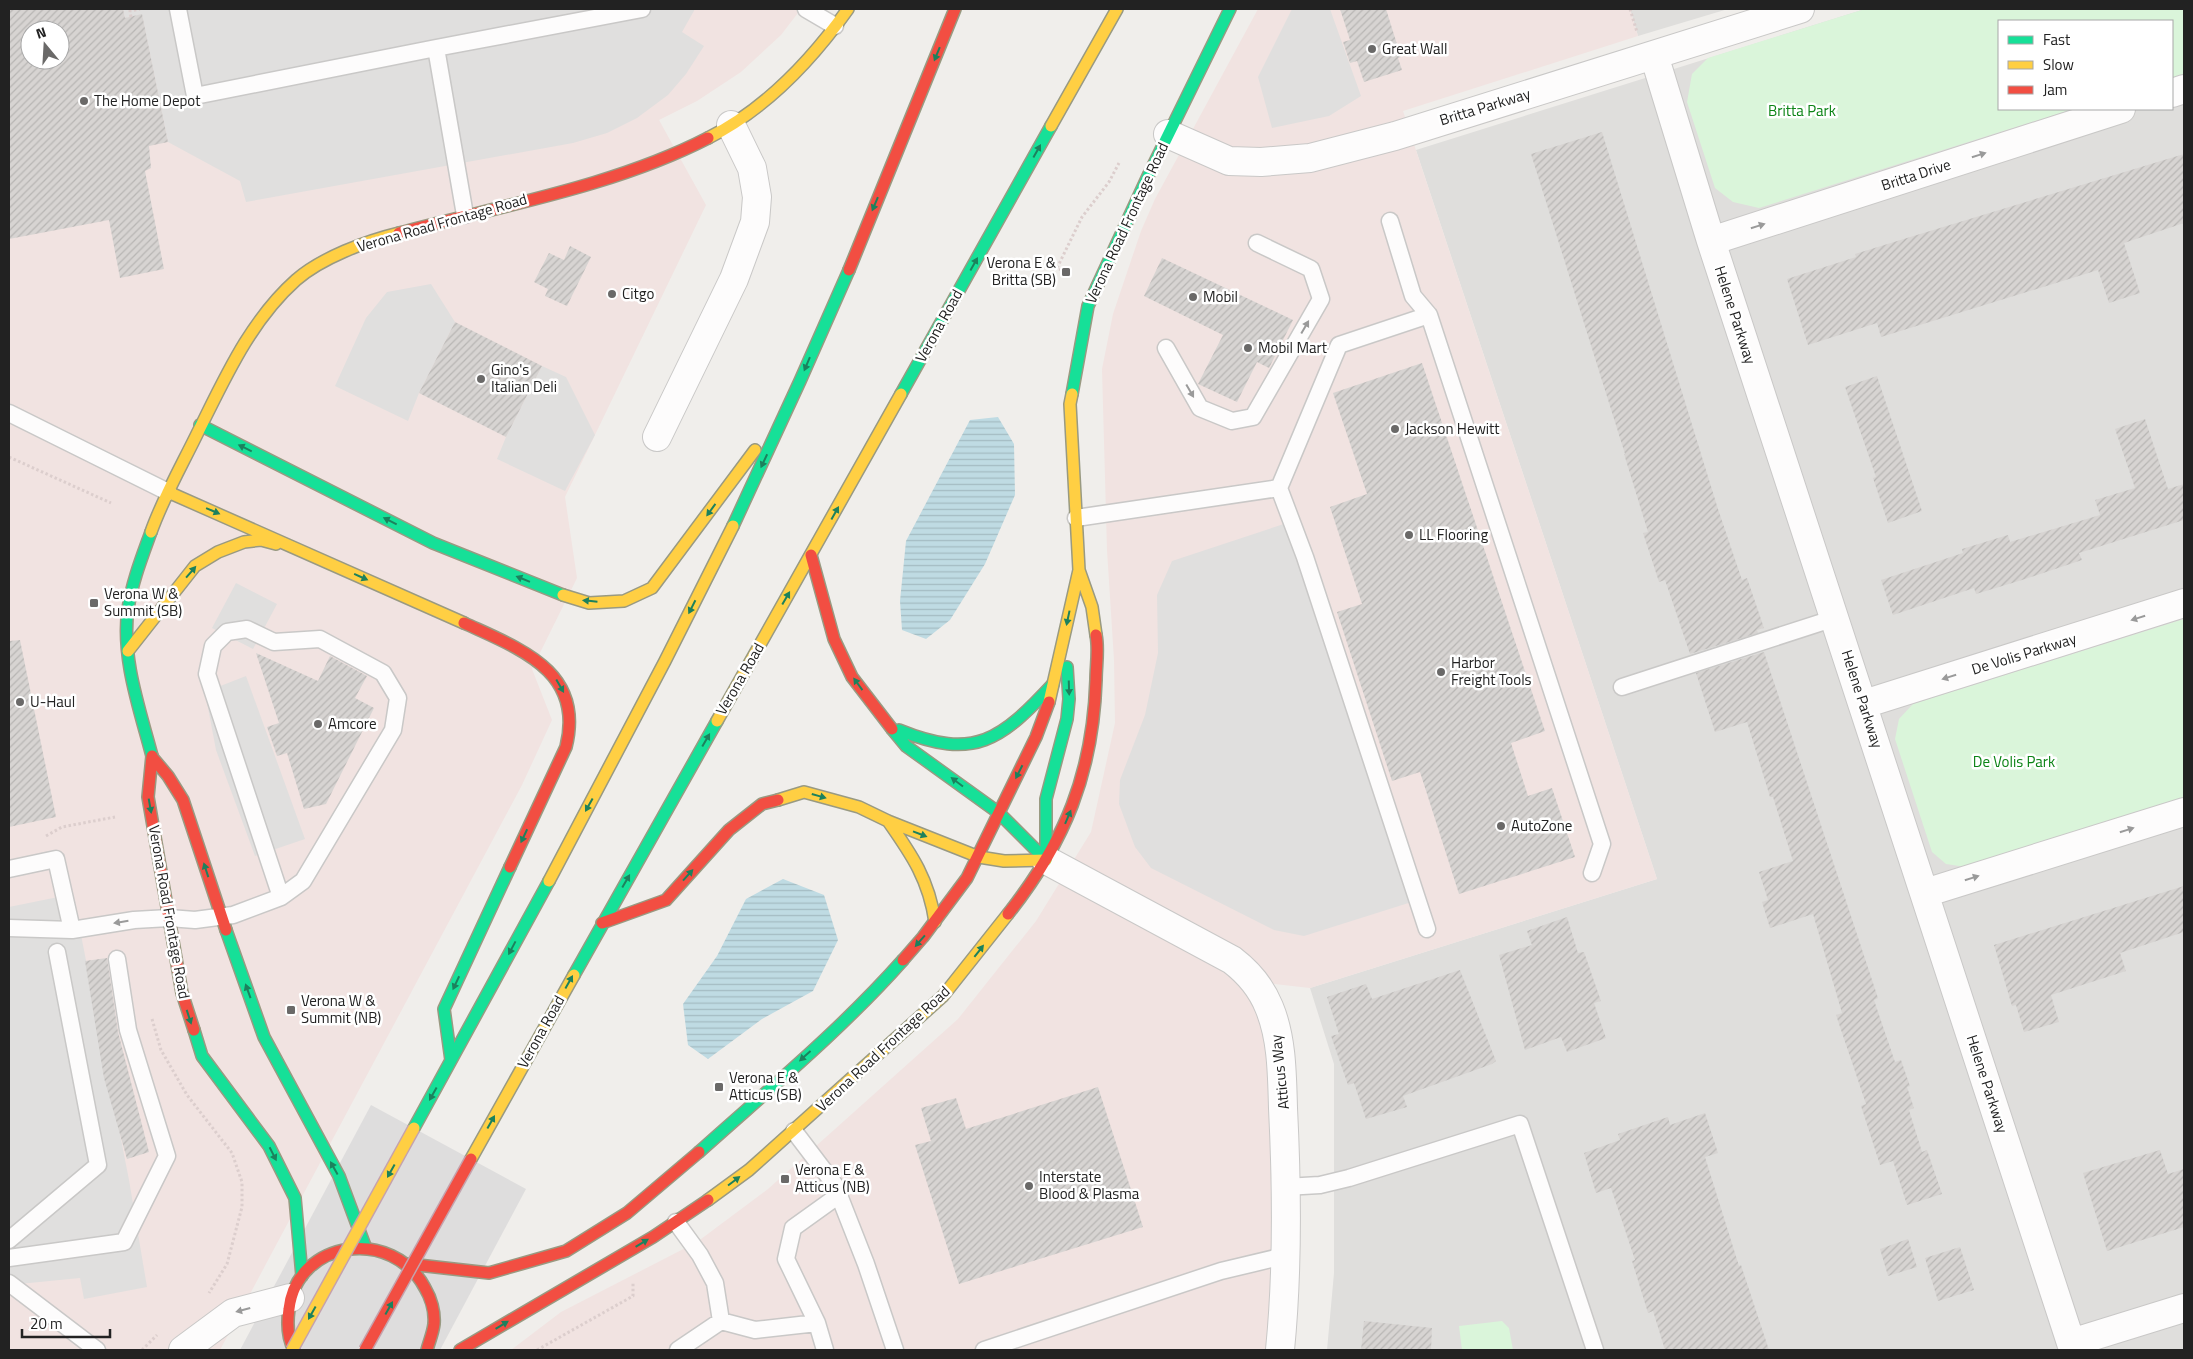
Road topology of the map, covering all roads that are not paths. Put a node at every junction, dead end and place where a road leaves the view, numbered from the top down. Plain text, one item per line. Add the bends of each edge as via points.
1 (178, 9) edge
2 (642, 9) edge
3 (806, 9) edge
4 (848, 9) edge
5 (955, 9) edge
6 (1117, 9) edge
7 (1230, 9) edge
8 (1800, 9) edge
9 (835, 26) junction
10 (436, 48) junction
11 (1654, 55) junction
12 (2119, 110) edge
13 (731, 125) junction
14 (1168, 134) junction
15 (465, 215) junction
16 (1390, 221) dead end
17 (1711, 241) junction
18 (1257, 243) dead end
19 (1429, 315) junction
20 (1166, 348) dead end
21 (792, 401) junction
22 (9, 414) edge
23 (200, 425) junction
24 (657, 437) dead end
25 (1279, 488) junction
26 (168, 492) junction
27 (1076, 518) junction
28 (310, 554) junction
29 (811, 555) junction
30 (1079, 570) junction
31 (2184, 603) edge
32 (1835, 618) junction
33 (1064, 640) junction
34 (128, 652) junction
35 (1053, 684) junction
36 (1622, 687) dead end
37 (1864, 704) junction
38 (886, 724) junction
39 (152, 757) junction
40 (2184, 812) edge
41 (999, 813) junction
42 (888, 822) junction
43 (979, 857) junction
44 (1046, 860) junction
45 (9, 869) edge
46 (1592, 873) dead end
47 (1925, 893) junction
48 (281, 897) junction
49 (221, 917) junction
50 (169, 918) junction
51 (935, 922) junction
52 (602, 923) junction
53 (9, 928) edge
54 (1428, 929) dead end
55 (72, 930) junction
56 (57, 952) dead end
57 (117, 958) dead end
58 (451, 1060) junction
59 (794, 1131) junction
60 (1285, 1187) junction
61 (839, 1195) junction
62 (676, 1222) junction
63 (9, 1240) edge
64 (365, 1246) junction
65 (1284, 1256) junction
66 (9, 1258) edge
67 (409, 1264) junction
68 (9, 1283) edge
69 (296, 1287) junction
70 (2184, 1308) edge
71 (721, 1321) junction
72 (818, 1324) junction
73 (2070, 1347) edge
74 (97, 1350) edge
75 (183, 1350) edge
76 (293, 1350) edge
77 (365, 1350) edge
78 (427, 1350) edge
79 (460, 1350) edge
80 (678, 1350) edge
81 (825, 1350) edge
82 (895, 1350) edge
83 (984, 1350) edge
84 (1280, 1350) edge
85 (1595, 1350) edge

1 - 10 lane via 195,96
2 - 10 lane
3 - 9 lane
4 - 9 main road, Verona Road Frontage Road
5 -> 21 main road
29 -> 6 main road, Verona Road
7 - 14 main road, Verona Road Frontage Road
8 - 11 street, Britta Parkway
9 - 13 main road, Verona Road Frontage Road via 775,92
10 - 15 lane
11 - 14 street, Britta Parkway via 1395,136 1310,158 1229,161
11 - 17 street, Helene Parkway
17 -> 12 street, Britta Drive
13 - 15 main road, Verona Road Frontage Road via 681,150 597,181
13 - 24 street via 751,163 754,177 757,207 753,232 734,279
14 - 27 main road, Verona Road Frontage Road via 1088,306 1070,404
15 - 23 main road, Verona Road Frontage Road via 375,239 340,253 297,279 265,312 233,361
16 - 19 lane via 1413,296
17 - 32 street, Helene Parkway
20 -> 18 lane via 1200,408 1232,422 1253,417 1321,299 1311,269
19 - 25 lane via 1339,345
19 - 46 lane via 1602,844
21 -> 23 main road via 652,588 624,601 589,603 433,543
21 -> 58 main road via 613,762
22 - 26 lane
23 - 26 main road, Verona Road Frontage Road
25 - 27 lane
25 - 54 lane via 1305,557
26 -> 28 main road
26 - 34 main road, Verona Road Frontage Road via 134,582 128,611
27 - 30 main road, Verona Road Frontage Road
34 -> 28 main road via 189,573 205,559 230,546 260,540
28 -> 58 main road via 525,653 553,675 570,709 571,729 563,753 444,1009
38 -> 29 main road via 852,677 834,639
52 -> 29 main road, Verona Road
30 -> 33 main road, Verona Road Frontage Road
44 -> 30 main road, Verona Road Frontage Road via 1078,793 1093,725 1097,638 1092,607
31 -> 37 street, De Volis Parkway
32 - 36 lane
32 - 37 street, Helene Parkway
33 - 35 main road, Verona Road Frontage Road
33 -> 44 main road via 1068,708 1046,799
34 - 39 main road, Verona Road Frontage Road
35 - 38 main road via 1014,724 988,741 958,747 915,737
35 -> 41 main road, Verona Road Frontage Road via 1042,724
37 - 47 street, Helene Parkway
41 -> 38 main road via 906,746
49 -> 39 main road, Verona Road Frontage Road via 182,800 174,784
39 -> 50 main road, Verona Road Frontage Road via 148,797
47 -> 40 street
41 - 43 main road, Verona Road Frontage Road
41 - 44 main road
42 -> 43 main road
42 - 51 main road via 921,869 933,900
52 -> 42 main road via 666,900 729,830 762,804 804,792 859,807
43 - 44 main road via 1004,861
43 - 51 main road, Verona Road Frontage Road
59 -> 44 main road, Verona Road Frontage Road via 943,996 1019,900
44 - 60 street, Atticus Way via 1210,947 1232,960 1256,982 1270,1007 1281,1059
45 - 55 lane via 56,859
47 - 73 street, Helene Parkway
48 - 48 lane via 207,674 213,646 228,632 247,629 274,642 320,639 383,673 398,698 393,730 303,881
48 - 49 lane
49 - 50 lane
64 -> 49 main road, Verona Road Frontage Road via 339,1176 264,1037
50 -> 55 lane
50 -> 69 main road, Verona Road Frontage Road via 182,994 202,1056 268,1146 295,1198
51 -> 67 main road, Verona Road Frontage Road via 885,980 826,1037 627,1213 566,1251 489,1273
77 -> 52 main road, Verona Road, bridge
53 - 55 lane
56 - 63 lane via 98,1165
57 - 66 lane via 128,1030 167,1156 124,1242
58 -> 76 main road, bridge
59 - 61 lane
62 -> 59 main road, Verona Road Frontage Road via 734,1182
60 - 65 street, Atticus Way
60 - 85 lane via 1320,1185 1348,1178 1520,1124
61 - 72 lane via 793,1228 786,1258
61 - 82 lane
62 - 71 lane via 715,1283
79 -> 62 main road, Verona Road Frontage Road
64 - 67 main road via 388,1252
64 - 69 main road via 341,1249 319,1259
65 - 83 lane via 1221,1271
65 - 84 street, Atticus Way
67 - 78 main road via 432,1300 434,1322
68 - 74 lane
69 -> 75 street via 234,1312
69 - 76 main road, Verona Road Frontage Road via 287,1322
70 - 73 street
71 - 72 lane via 756,1330
71 - 80 lane
72 - 81 lane

